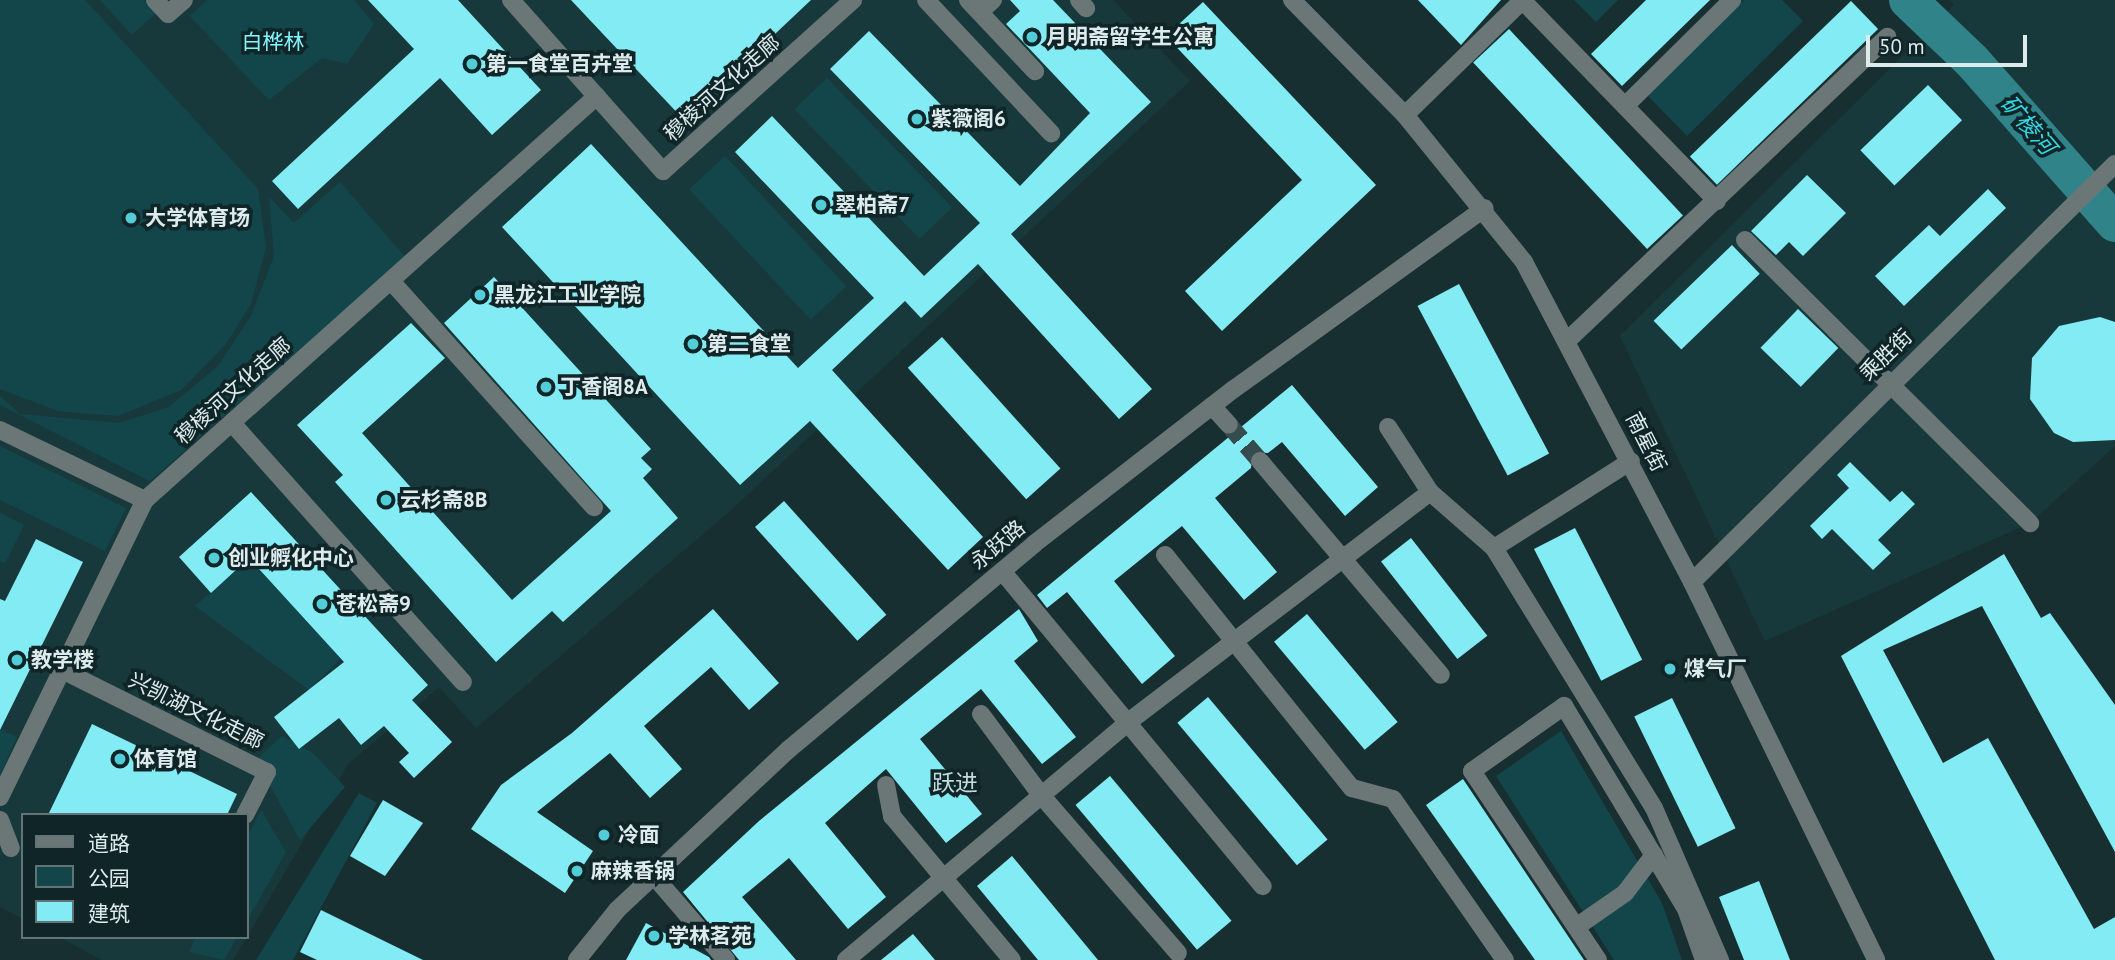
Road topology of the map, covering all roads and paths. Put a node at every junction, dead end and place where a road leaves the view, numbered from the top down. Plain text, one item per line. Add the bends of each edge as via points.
1 (155, 0) edge
2 (184, 0) edge
3 (511, 0) edge
4 (853, 0) edge
5 (926, 0) edge
6 (1292, 0) edge
7 (1522, 0) edge
8 (1732, 0) edge
9 (980, 4) edge
10 (1887, 37) dead end
11 (1035, 71) dead end
12 (597, 96) junction
13 (1625, 106) junction
14 (1405, 115) junction
15 (1051, 133) dead end
16 (2115, 164) edge
17 (1717, 201) junction
18 (1485, 208) junction
19 (1745, 240) dead end
20 (391, 281) junction
21 (1569, 340) junction
22 (1889, 383) junction
23 (1212, 406) junction
24 (232, 423) junction
25 (1229, 425) tunnel mouth
26 (1388, 427) dead end
27 (0, 430) edge
28 (1259, 461) tunnel mouth
29 (1631, 461) junction
30 (1430, 492) junction
31 (145, 500) junction
32 (594, 507) dead end
33 (2030, 523) dead end
34 (1494, 548) junction
35 (1165, 555) dead end
36 (1341, 557) junction
37 (1002, 571) junction
38 (1692, 582) junction
39 (1234, 640) junction
40 (62, 670) junction
41 (1441, 676) dead end
42 (1574, 679) junction
43 (463, 682) dead end
44 (1565, 707) junction
45 (981, 714) dead end
46 (1127, 723) junction
47 (886, 785) dead end
48 (1041, 795) junction
49 (0, 797) edge
50 (247, 813) edge
51 (0, 820) edge
52 (11, 848) edge
53 (1654, 855) junction
54 (653, 875) junction
55 (943, 877) junction
56 (1263, 886) dead end
57 (1579, 925) junction
58 (1178, 953) dead end
59 (577, 960) edge
60 (726, 960) edge
61 (846, 960) edge
62 (1012, 960) edge
63 (1505, 960) edge
64 (1598, 960) edge
65 (1704, 960) edge
66 (1720, 960) edge
67 (1876, 960) edge

1 - 2 street via 168,14
3 - 12 street, 穆棱河文化走廊
4 - 12 street, 穆棱河文化走廊 via 663,171
5 - 15 street
6 - 14 street, 南星街
7 - 13 street
7 - 14 street
8 - 13 street
9 - 11 street
10 - 17 street
12 - 20 street, 穆棱河文化走廊
13 - 17 street
14 - 18 street, 南星街
16 - 22 street, 乘胜街
17 - 21 street
18 - 21 street, 南星街
18 - 23 street, 永跃路
19 - 22 street
20 - 24 street, 穆棱河文化走廊
20 - 32 street
21 - 29 street, 南星街
22 - 33 street
22 - 38 street, 乘胜街
23 - 25 street
23 - 37 street, 永跃路
24 - 31 street, 穆棱河文化走廊
24 - 43 street
26 - 30 street
27 - 31 street
28 - 36 street
29 - 34 street
29 - 38 street, 南星街
30 - 34 street
30 - 36 street
31 - 40 street, 穆棱河文化走廊
34 - 42 street
35 - 39 street
36 - 39 street
36 - 41 street
37 - 46 street
37 - 54 street, 永跃路 via 788,750
38 - 67 street, 南星街
39 - 46 street
39 - 63 street via 1352,788 1392,799
40 - 49 street, 穆棱河文化走廊
40 - 50 street, 兴凯湖文化走廊 via 267,772
42 - 44 street
42 - 66 street via 1654,808
44 - 53 street
44 - 57 street via 1472,771
45 - 48 street
46 - 48 street
46 - 56 street
47 - 55 street via 892,816
48 - 55 street
48 - 58 street
51 - 52 street
53 - 57 street via 1625,893
53 - 65 street via 1686,909
54 - 59 street, 永跃路
54 - 60 street
55 - 61 street
55 - 62 street
57 - 64 street

